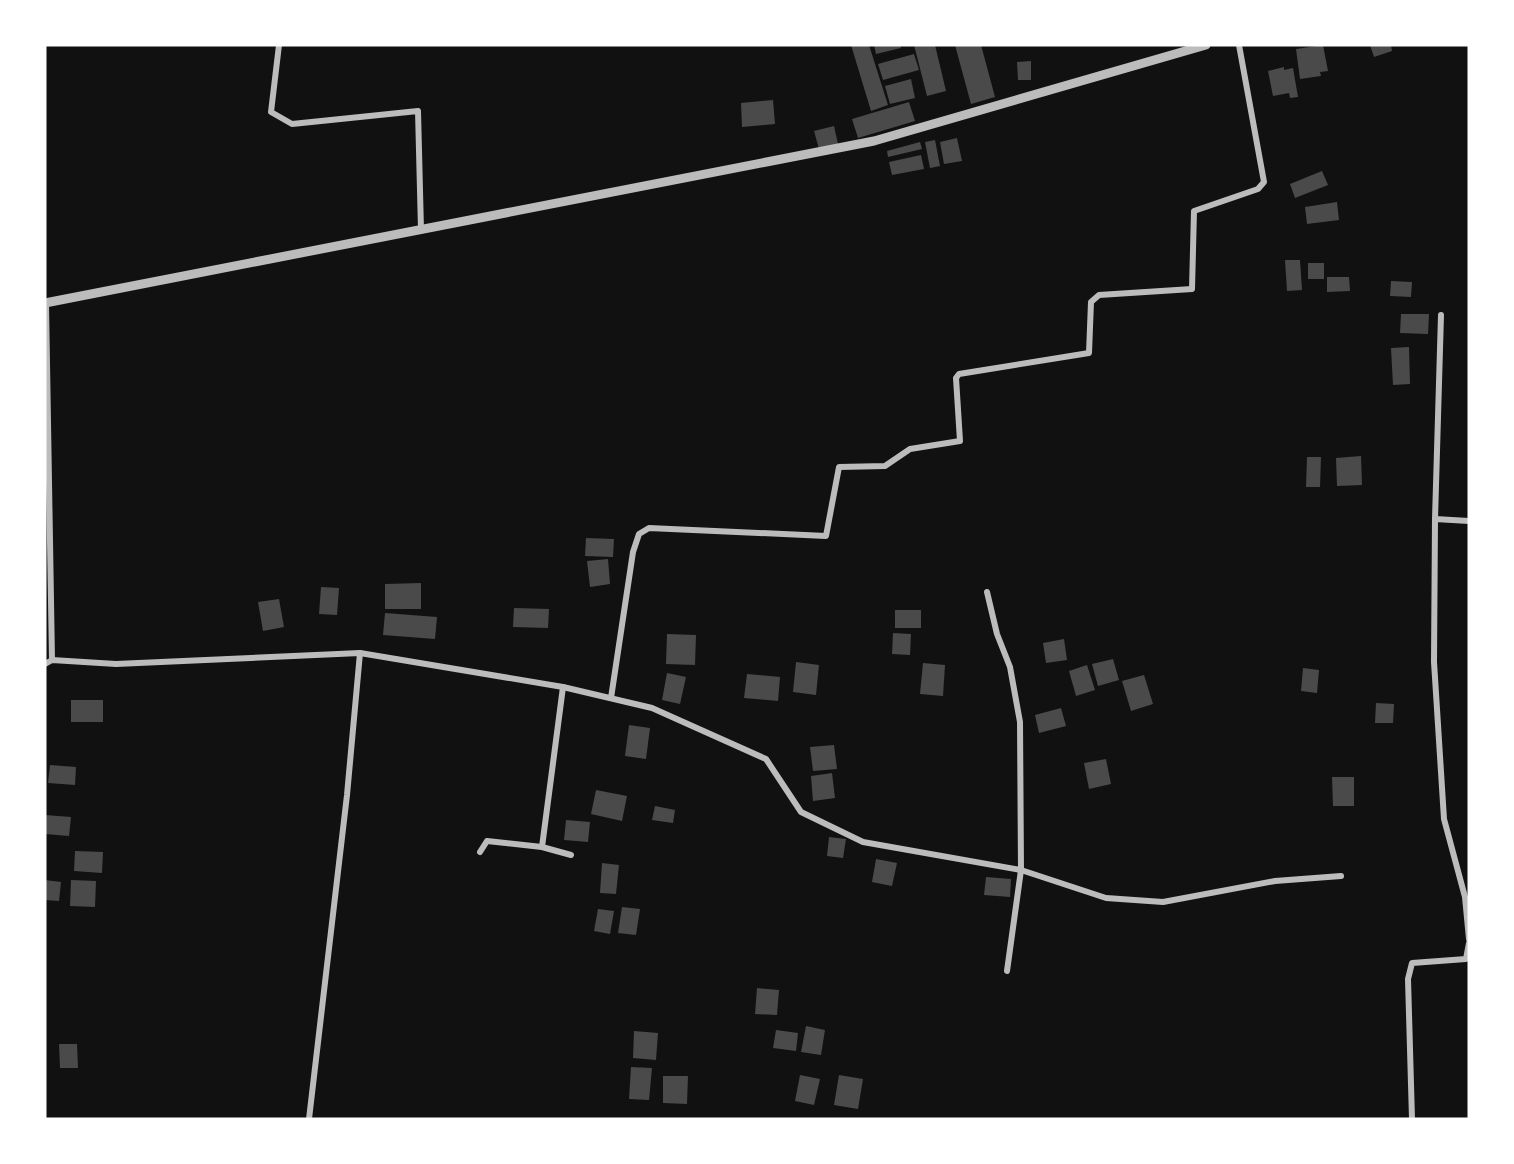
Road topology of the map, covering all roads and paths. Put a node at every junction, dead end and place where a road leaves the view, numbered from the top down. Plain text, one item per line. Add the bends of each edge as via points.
1 (279, 45) edge
2 (1206, 45) edge
3 (1239, 45) edge
4 (421, 230) junction
5 (46, 303) edge
6 (1441, 315) dead end
7 (1435, 519) junction
8 (1469, 520) edge
9 (987, 592) dead end
10 (360, 653) junction
11 (52, 660) junction
12 (45, 664) edge
13 (563, 687) junction
14 (611, 698) junction
15 (542, 847) junction
16 (480, 852) dead end
17 (571, 855) dead end
18 (1021, 870) junction
19 (1341, 876) dead end
20 (1469, 941) edge
21 (1007, 971) dead end
22 (309, 1119) edge
23 (1412, 1119) edge

1 - 4 street via 272,112 292,124 418,111
2 - 4 street via 874,141
3 - 14 street via 1264,182 1258,189 1194,211 1192,289 1099,296 1092,302 1089,353 959,374 956,378 960,441 910,449 885,465 839,466 826,536 649,528 639,534
4 - 5 street
5 - 11 street
6 - 7 street
7 - 8 street
7 - 20 street via 1434,662 1444,819 1465,897
9 - 18 street via 1010,667 1020,722
10 - 11 street via 116,664
10 - 13 street
10 - 22 street
11 - 12 street
13 - 14 street
13 - 15 street
14 - 18 street via 652,708 766,759 801,812 863,842
15 - 16 street via 487,841
15 - 17 street
18 - 19 street via 1106,898 1163,902 1275,881
18 - 21 street
20 - 23 street via 1466,959 1412,963 1408,979

